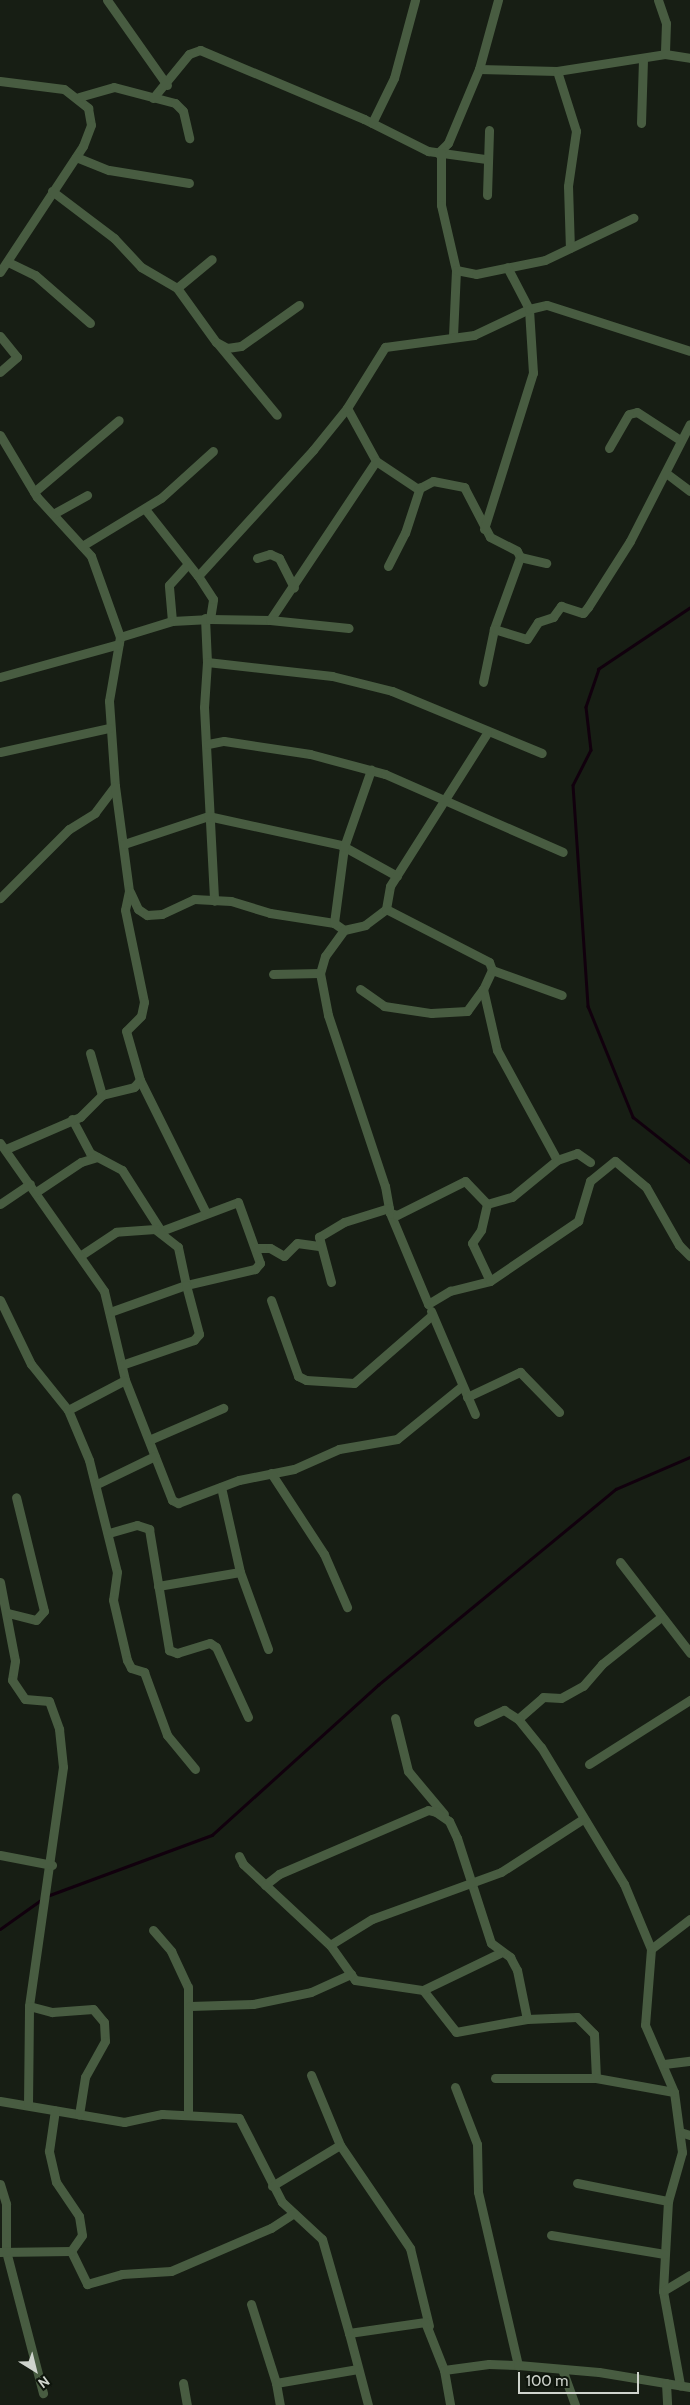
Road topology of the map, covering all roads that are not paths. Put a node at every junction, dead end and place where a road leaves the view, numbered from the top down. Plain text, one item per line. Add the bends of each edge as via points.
1 (107, 0) edge
2 (415, 0) edge
3 (498, 0) edge
4 (658, 0) edge
5 (665, 54) junction
6 (690, 58) edge
7 (642, 59) junction
8 (479, 69) junction
9 (558, 71) junction
10 (0, 81) edge
11 (167, 85) junction
12 (79, 97) junction
13 (153, 98) junction
14 (372, 122) junction
15 (641, 123) dead end
16 (489, 130) dead end
17 (189, 138) dead end
18 (440, 152) junction
19 (76, 157) junction
20 (486, 159) junction
21 (189, 183) dead end
22 (52, 191) junction
23 (487, 195) dead end
24 (633, 218) dead end
25 (570, 248) junction
26 (212, 259) dead end
27 (8, 262) junction
28 (507, 267) junction
29 (456, 270) junction
30 (0, 272) edge
31 (177, 288) junction
32 (299, 305) dead end
33 (529, 308) junction
34 (90, 324) dead end
35 (0, 336) edge
36 (453, 336) junction
37 (216, 342) junction
38 (690, 351) edge
39 (0, 372) edge
40 (347, 408) junction
41 (277, 415) dead end
42 (119, 420) dead end
43 (690, 424) edge
44 (0, 435) edge
45 (680, 440) junction
46 (609, 448) dead end
47 (212, 450) dead end
48 (376, 461) junction
49 (666, 473) junction
50 (420, 487) junction
51 (34, 492) junction
52 (690, 492) edge
53 (87, 495) dead end
54 (145, 509) junction
55 (53, 514) junction
56 (484, 529) junction
57 (82, 546) junction
58 (520, 557) junction
59 (257, 558) dead end
60 (546, 563) dead end
61 (188, 564) junction
62 (388, 566) dead end
63 (198, 576) junction
64 (294, 587) junction
65 (208, 619) junction
66 (270, 620) junction
67 (172, 621) junction
68 (349, 628) dead end
69 (494, 629) junction
70 (120, 640) junction
71 (207, 662) junction
72 (0, 677) edge
73 (483, 682) dead end
74 (109, 728) junction
75 (487, 733) junction
76 (208, 744) junction
77 (0, 752) edge
78 (542, 753) dead end
79 (371, 770) junction
80 (115, 786) junction
81 (445, 802) junction
82 (208, 816) junction
83 (124, 844) junction
84 (344, 846) junction
85 (563, 852) dead end
86 (397, 876) junction
87 (129, 892) junction
88 (0, 898) edge
89 (214, 901) junction
90 (386, 909) junction
91 (334, 923) junction
92 (344, 930) junction
93 (492, 970) junction
94 (320, 973) junction
95 (272, 974) dead end
96 (360, 989) dead end
97 (483, 989) junction
98 (562, 995) dead end
99 (90, 1053) dead end
100 (140, 1080) junction
101 (102, 1095) junction
102 (72, 1118) junction
103 (3, 1146) edge
104 (97, 1157) junction
105 (557, 1160) junction
106 (590, 1162) dead end
107 (30, 1184) junction
108 (36, 1192) junction
109 (0, 1204) edge
110 (486, 1204) junction
111 (390, 1211) junction
112 (206, 1213) junction
113 (161, 1231) junction
114 (320, 1246) junction
115 (254, 1248) junction
116 (80, 1256) junction
117 (690, 1256) edge
118 (490, 1281) junction
119 (331, 1282) dead end
120 (186, 1285) junction
121 (0, 1300) edge
122 (271, 1300) dead end
123 (428, 1304) junction
124 (110, 1312) junction
125 (432, 1314) junction
126 (122, 1366) junction
127 (125, 1380) junction
128 (462, 1386) junction
129 (467, 1396) junction
130 (223, 1408) dead end
131 (68, 1410) junction
132 (559, 1412) dead end
133 (475, 1414) dead end
134 (150, 1440) junction
135 (156, 1456) junction
136 (271, 1473) junction
137 (97, 1484) junction
138 (221, 1487) junction
139 (16, 1497) dead end
140 (108, 1533) junction
141 (620, 1562) dead end
142 (240, 1572) junction
143 (0, 1585) edge
144 (158, 1586) junction
145 (347, 1607) dead end
146 (8, 1613) junction
147 (662, 1617) junction
148 (268, 1649) dead end
149 (690, 1653) edge
150 (690, 1700) edge
151 (248, 1717) dead end
152 (395, 1718) dead end
153 (518, 1719) junction
154 (478, 1722) dead end
155 (589, 1764) dead end
156 (195, 1770) dead end
157 (584, 1819) junction
158 (449, 1821) junction
159 (0, 1855) edge
160 (239, 1856) dead end
161 (52, 1865) junction
162 (265, 1884) junction
163 (474, 1884) junction
164 (690, 1919) edge
165 (153, 1930) dead end
166 (330, 1945) junction
167 (650, 1949) junction
168 (500, 1953) junction
169 (351, 1974) junction
170 (423, 1990) junction
171 (29, 2006) junction
172 (190, 2006) junction
173 (527, 2019) junction
174 (690, 2061) edge
175 (664, 2064) junction
176 (311, 2075) dead end
177 (495, 2078) dead end
178 (596, 2078) junction
179 (455, 2087) dead end
180 (674, 2092) junction
181 (0, 2101) edge
182 (28, 2105) junction
183 (55, 2110) junction
184 (79, 2115) junction
185 (188, 2116) junction
186 (680, 2132) junction
187 (690, 2135) edge
188 (340, 2145) junction
189 (577, 2183) dead end
190 (0, 2184) edge
191 (272, 2186) junction
192 (668, 2201) junction
193 (294, 2213) junction
194 (551, 2235) dead end
195 (71, 2251) junction
196 (3, 2252) edge
197 (664, 2254) junction
198 (690, 2276) edge
199 (663, 2291) junction
200 (251, 2304) dead end
201 (429, 2326) junction
202 (349, 2333) junction
203 (518, 2365) junction
204 (358, 2369) junction
205 (562, 2369) junction
206 (444, 2370) junction
207 (276, 2382) junction
208 (183, 2383) dead end
209 (666, 2383) junction
210 (680, 2385) junction
211 (690, 2387) edge
212 (43, 2393) dead end
213 (187, 2405) edge
214 (280, 2405) edge
215 (368, 2405) edge
216 (450, 2405) edge
217 (575, 2405) edge
218 (667, 2405) edge

1 - 11 street
2 - 14 street via 394,78
3 - 8 street
4 - 5 street via 666,23
5 - 6 street
5 - 7 street
7 - 9 street
7 - 15 street
8 - 9 street
8 - 18 street
9 - 25 street via 576,131 568,186
10 - 12 street via 49,85
11 - 13 street
11 - 14 street via 189,54 200,50
12 - 13 street via 114,87
12 - 19 street via 88,108 91,125
13 - 17 street via 175,103 183,111
14 - 18 street
16 - 20 street
18 - 20 street
18 - 29 street via 441,205
19 - 21 street via 109,170
19 - 22 street
20 - 23 street
22 - 27 street
22 - 31 street via 114,238 141,267
24 - 25 street
25 - 28 street via 545,260
26 - 31 street
27 - 30 street
27 - 34 street via 35,275
28 - 29 street via 476,274
28 - 33 street
29 - 36 street
31 - 37 street
32 - 37 street via 241,346 227,348
33 - 36 street via 492,329
33 - 38 street via 547,305 561,308 606,327
33 - 56 street via 533,373
35 - 39 street via 17,357
36 - 40 street via 385,347
37 - 41 street
40 - 48 street
40 - 63 street
42 - 51 street
43 - 45 street
44 - 51 street
45 - 46 street via 637,412 629,414
45 - 49 street
47 - 54 street
48 - 50 street via 401,480
48 - 64 street
49 - 52 street
49 - 69 street via 630,541 583,613 562,606 553,617 538,622 528,639
50 - 56 street via 433,481 464,487
50 - 62 street via 405,533
51 - 55 street
53 - 55 street
54 - 57 street
54 - 61 street
55 - 57 street
56 - 58 street
57 - 70 street via 102,577
58 - 60 street
58 - 69 street
59 - 64 street via 270,554 279,558
61 - 63 street
61 - 67 street via 169,585
63 - 65 street via 212,599
64 - 66 street
65 - 66 street
65 - 67 street
65 - 71 street
66 - 68 street
67 - 70 street
69 - 73 street
70 - 72 street
70 - 74 street
71 - 75 street via 332,676 410,698
71 - 76 street via 204,707
74 - 77 street
74 - 80 street
75 - 78 street
75 - 81 street
76 - 79 street via 224,742 310,754
76 - 82 street
79 - 81 street
79 - 84 street
80 - 83 street
80 - 88 street via 95,812 69,829
81 - 85 street
81 - 86 street
82 - 83 street
82 - 84 street
82 - 89 street
83 - 87 street
84 - 86 street
84 - 91 street
86 - 90 street
87 - 89 street via 138,909 147,915 162,914 194,898
87 - 100 street via 126,910 144,1010 126,1031
89 - 91 street
90 - 92 street via 366,925
90 - 93 street via 482,958
91 - 92 street
92 - 94 street via 325,956
93 - 97 street
93 - 98 street
94 - 95 street
94 - 111 street via 332,1034
96 - 97 street via 384,1006 431,1013 467,1011
97 - 105 street via 504,1068
99 - 101 street
100 - 101 street via 134,1088
100 - 112 street
101 - 102 street via 80,1117
102 - 103 street
102 - 104 street via 81,1140
103 - 107 street
104 - 108 street via 81,1162
104 - 113 street via 122,1170
105 - 106 street via 577,1153
105 - 110 street via 512,1197
107 - 108 street
107 - 109 street
108 - 116 street
110 - 111 street via 465,1181 397,1215
110 - 118 street via 481,1230 472,1243
111 - 114 street via 344,1222 319,1237
111 - 123 street
112 - 113 street via 183,1226
112 - 115 street via 238,1202
113 - 116 street via 116,1232
113 - 120 street via 178,1247
114 - 115 street via 297,1243 284,1256 270,1248
114 - 119 street
115 - 120 street via 259,1267 200,1285
116 - 124 street via 104,1291
117 - 118 street via 679,1245 646,1187 615,1161 590,1181 578,1221
118 - 123 street via 450,1291
120 - 124 street
120 - 126 street via 198,1334 194,1340
121 - 131 street via 31,1364
122 - 125 street via 298,1376 306,1380 354,1383
123 - 125 street
124 - 126 street
125 - 128 street
126 - 127 street
127 - 131 street
127 - 134 street
128 - 129 street
128 - 136 street via 397,1438 339,1450
129 - 132 street via 520,1372
129 - 133 street
130 - 134 street
131 - 137 street
134 - 135 street
135 - 137 street
135 - 138 street via 172,1500 178,1503
136 - 138 street
136 - 145 street via 324,1554
137 - 140 street
138 - 142 street
139 - 146 street via 44,1612 36,1620
140 - 144 street via 137,1525 149,1529
140 - 156 street via 117,1572 112,1600 127,1660 130,1668 144,1672 167,1735
141 - 147 street
142 - 144 street
142 - 148 street
143 - 146 street
144 - 151 street via 169,1650 177,1653 210,1644 216,1647
146 - 161 street via 14,1685 25,1699 49,1701 60,1729 63,1767
147 - 149 street
147 - 153 street via 602,1664 583,1686 561,1698 538,1700
150 - 155 street
152 - 158 street via 408,1771
153 - 154 street via 504,1710
153 - 157 street via 541,1747
157 - 163 street via 509,1868
157 - 167 street via 624,1884
158 - 162 street via 428,1810 279,1874
158 - 163 street
159 - 161 street
160 - 162 street
161 - 171 street
162 - 166 street
163 - 166 street via 372,1919
163 - 168 street via 491,1943
164 - 167 street
165 - 172 street via 178,1962
166 - 169 street
167 - 175 street via 645,2025
168 - 170 street
168 - 173 street via 510,1958 517,1970
169 - 170 street via 366,1983
169 - 172 street via 311,1992 253,2004
170 - 173 street via 456,2032
171 - 182 street
171 - 184 street via 52,2012 93,2009 104,2022 105,2041 85,2077
172 - 185 street
173 - 178 street via 577,2016 586,2022 594,2034
174 - 175 street
175 - 180 street
176 - 188 street
177 - 178 street
178 - 180 street via 613,2085
179 - 203 street via 477,2144 478,2192
180 - 186 street
181 - 182 street
182 - 183 street
183 - 184 street
183 - 195 street via 49,2151 56,2182 81,2224 82,2235
184 - 185 street via 124,2122 162,2114
185 - 191 street via 239,2118 245,2124
186 - 187 street
186 - 192 street via 678,2179
188 - 191 street
188 - 201 street via 410,2248
189 - 192 street
190 - 196 street via 6,2204
191 - 193 street
192 - 197 street
193 - 195 street via 271,2228 171,2271 122,2274 87,2284
193 - 202 street via 322,2239 328,2251
194 - 197 street
195 - 196 street
196 - 212 street
197 - 199 street
198 - 199 street
199 - 210 street
200 - 207 street
201 - 202 street via 418,2322
201 - 206 street
202 - 204 street
203 - 205 street
203 - 206 street via 489,2364
204 - 207 street
204 - 215 street
205 - 209 street
205 - 217 street
206 - 216 street
207 - 214 street
208 - 213 street
209 - 210 street
209 - 218 street
210 - 211 street

